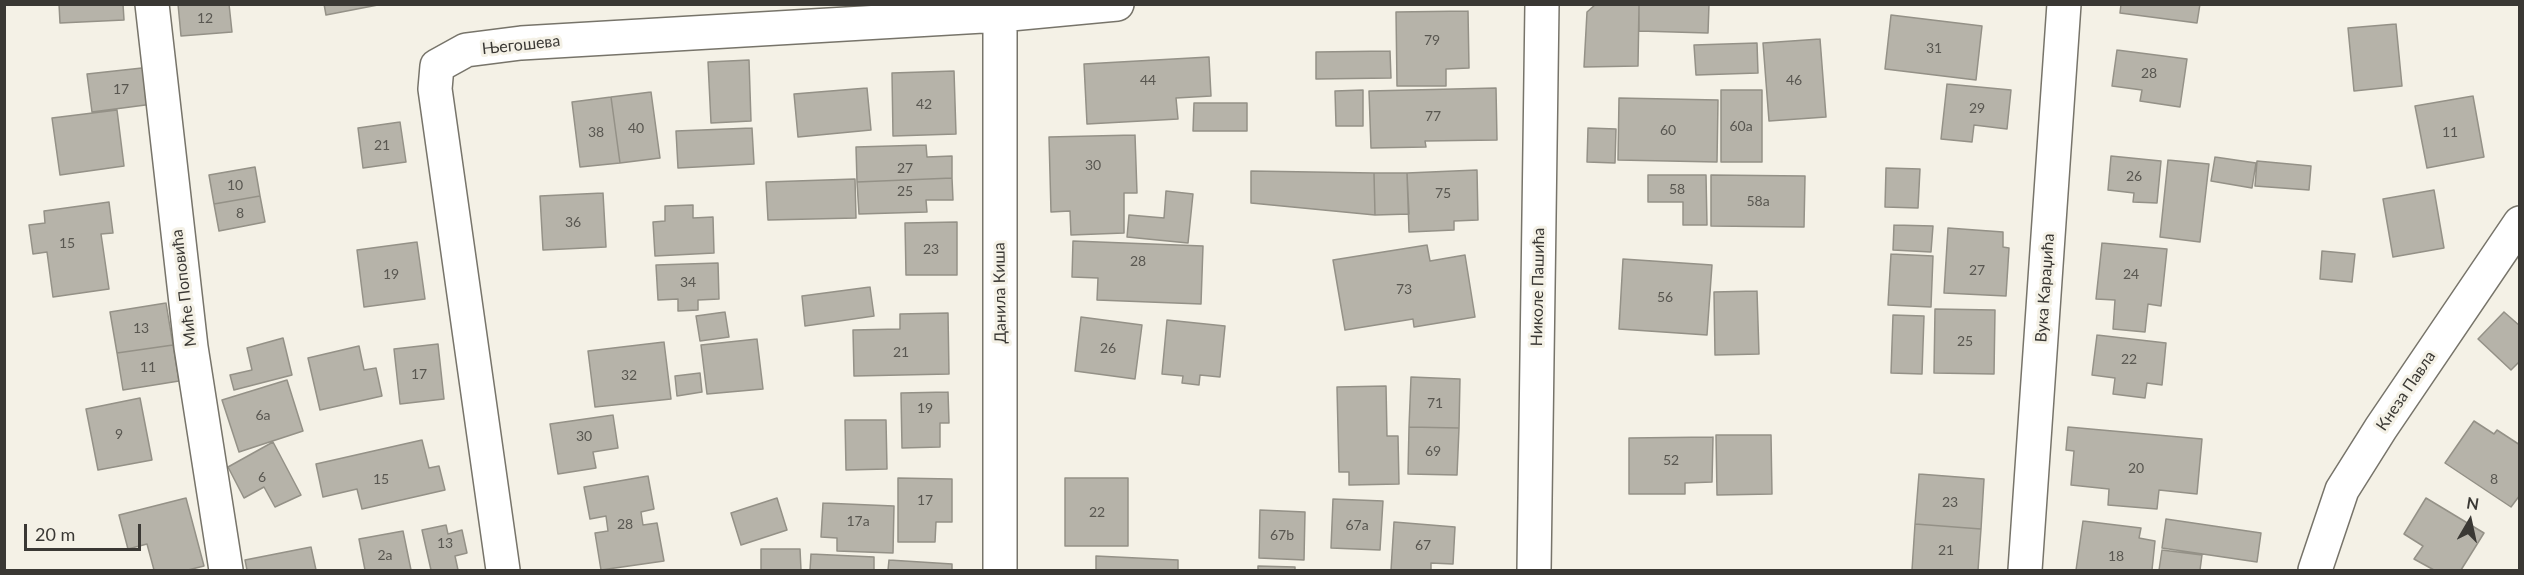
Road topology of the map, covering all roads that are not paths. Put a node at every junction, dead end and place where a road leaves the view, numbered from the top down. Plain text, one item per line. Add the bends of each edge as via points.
1 (152, 4) edge
2 (1117, 4) edge
3 (1542, 4) edge
4 (2064, 4) edge
5 (1000, 15) junction
6 (2520, 223) edge
7 (226, 570) edge
8 (503, 570) edge
9 (1000, 570) edge
10 (1534, 570) edge
11 (2025, 570) edge
12 (2315, 570) edge

1 - 7 street, Миће Поповића via 191,347
2 - 5 street, Његошева
3 - 10 street, Николе Пашића
4 - 11 street, Вука Караџића
5 - 8 street, Његошева via 520,43 466,50 437,66 435,89
5 - 9 street, Данила Киша
6 - 12 street, Кнеза Павла via 2342,490

